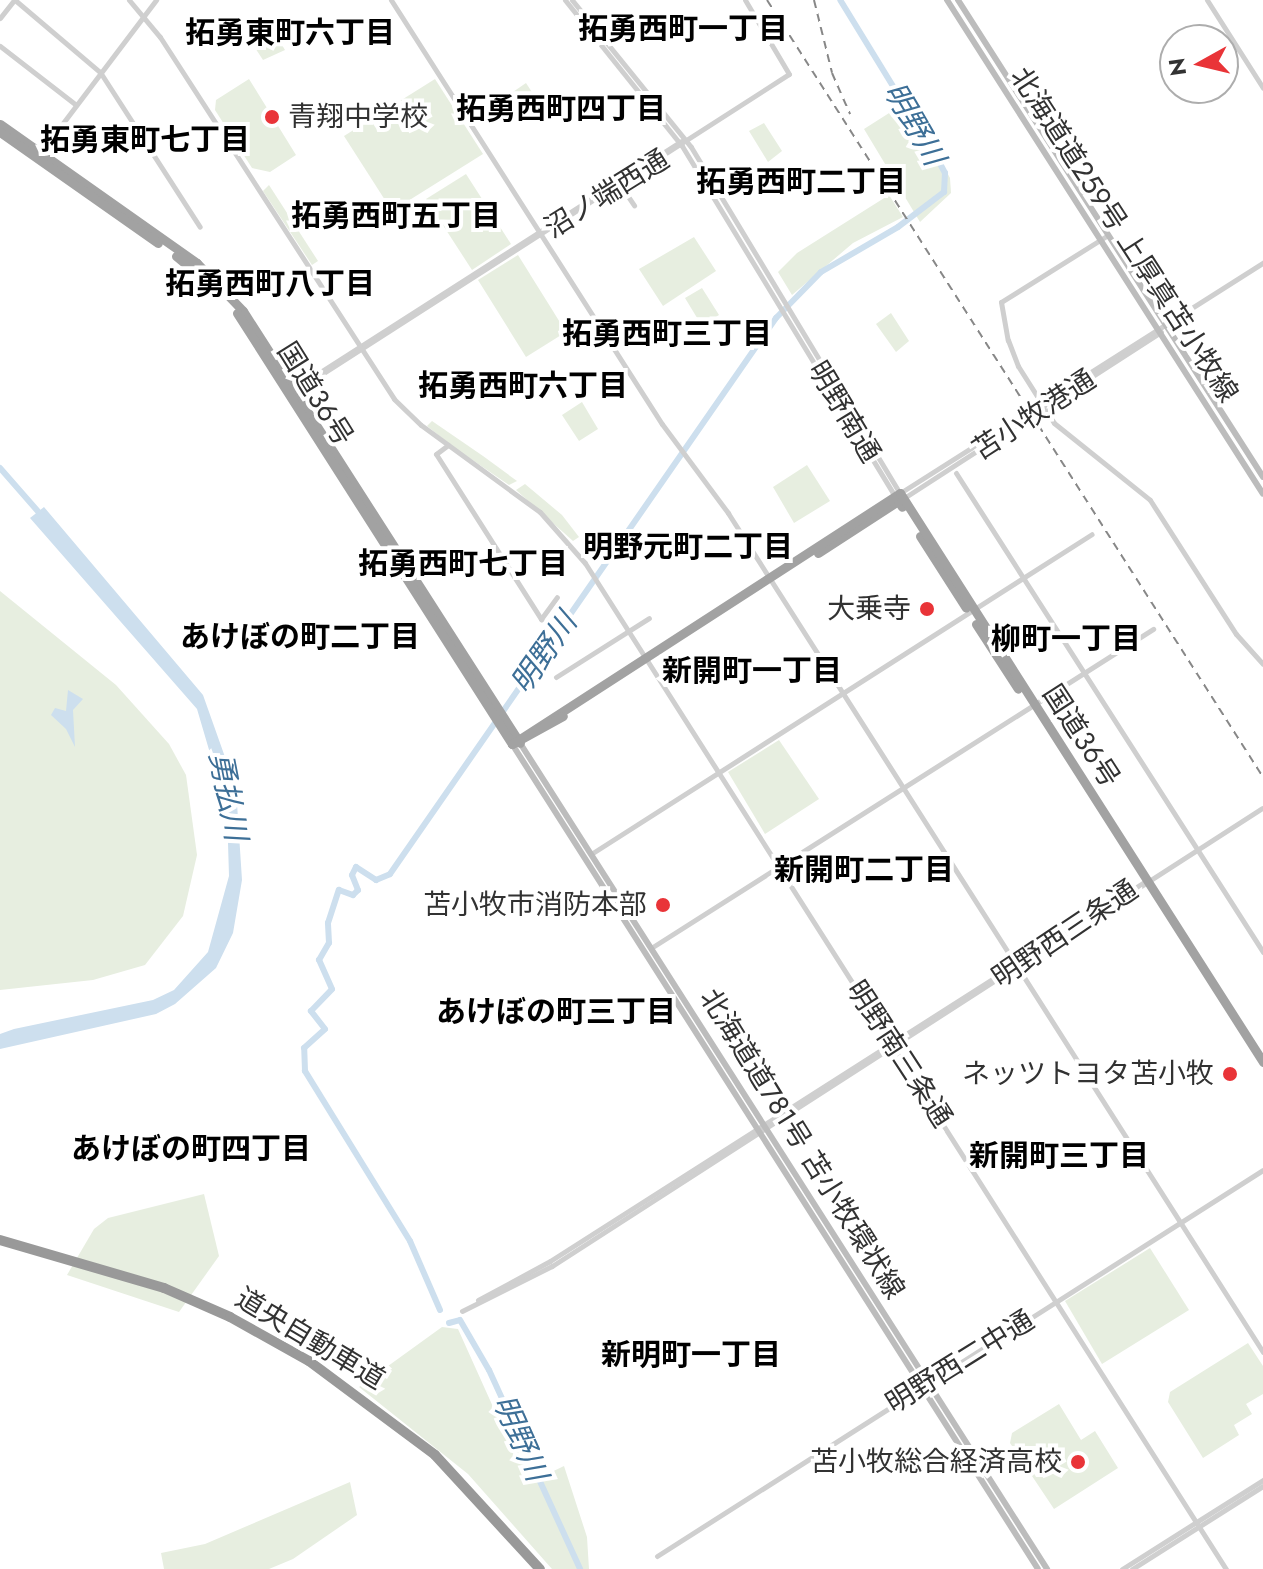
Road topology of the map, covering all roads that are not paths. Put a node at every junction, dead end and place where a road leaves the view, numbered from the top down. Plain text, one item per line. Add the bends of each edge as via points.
1 (15, 0) edge
2 (129, 0) edge
3 (156, 0) edge
4 (391, 0) edge
5 (565, 0) edge
6 (572, 0) edge
7 (745, 0) edge
8 (947, 0) edge
9 (958, 0) edge
10 (1207, 0) edge
11 (144, 16) junction
12 (0, 18) edge
13 (0, 46) edge
14 (624, 68) junction
15 (100, 72) junction
16 (1263, 88) edge
17 (76, 105) junction
18 (0, 124) edge
19 (0, 132) edge
20 (683, 143) junction
21 (38, 155) junction
22 (619, 183) junction
23 (634, 205) dead end
24 (200, 227) dead end
25 (540, 234) junction
26 (1108, 235) junction
27 (1101, 240) junction
28 (1263, 263) edge
29 (1166, 325) junction
30 (1159, 331) junction
31 (359, 349) junction
32 (293, 391) junction
33 (448, 445) junction
34 (956, 473) dead end
35 (1263, 477) edge
36 (1263, 494) edge
37 (899, 497) junction
38 (1092, 534) dead end
39 (1024, 578) junction
40 (770, 580) junction
41 (557, 597) dead end
42 (972, 611) junction
43 (649, 618) dead end
44 (1153, 629) dead end
45 (629, 631) junction
46 (647, 658) junction
47 (1263, 664) edge
48 (1084, 673) junction
49 (556, 677) dead end
50 (843, 694) junction
51 (1032, 706) junction
52 (516, 742) junction
53 (719, 772) junction
54 (903, 788) junction
55 (1262, 808) edge
56 (1197, 849) junction
57 (588, 856) junction
58 (780, 867) junction
59 (1144, 883) junction
60 (648, 950) junction
61 (1263, 952) edge
62 (1016, 964) junction
63 (892, 1043) junction
64 (1263, 1062) edge
65 (1263, 1072) edge
66 (761, 1127) junction
67 (1263, 1170) edge
68 (1180, 1222) junction
69 (0, 1240) edge
70 (0, 1246) edge
71 (65, 1258) junction
72 (1056, 1301) junction
73 (1263, 1352) edge
74 (924, 1384) junction
75 (354, 1395) junction
76 (1263, 1483) edge
77 (1198, 1524) junction
78 (657, 1556) dead end
79 (532, 1569) edge
80 (540, 1569) edge
81 (1038, 1569) edge
82 (1047, 1569) edge
83 (1122, 1569) edge
84 (1132, 1569) edge
85 (1226, 1569) edge

1 - 12 street
1 - 15 street
2 - 11 street, 明野南三条通
3 - 11 street
4 - 25 street
5 - 14 street
6 - 14 street
7 - 20 street, 沼ノ端西通 via 790,72
8 - 27 main road, 北海道道259号 上厚真苫小牧線
9 - 26 main road, 北海道道259号 上厚真苫小牧線
10 - 16 street
11 - 15 street
11 - 31 street, 明野南三条通
13 - 17 street
14 - 20 street
15 - 17 street
15 - 24 street
17 - 21 street
18 - 21 highway, 国道36号
19 - 21 highway, 国道36号
20 - 22 street, 沼ノ端西通
20 - 37 street, 明野南通
21 - 32 highway, 国道36号 via 219,291
22 - 23 street
22 - 25 street, 沼ノ端西通
25 - 31 street, 沼ノ端西通
25 - 40 street
26 - 27 street
26 - 29 main road, 北海道道259号 上厚真苫小牧線
27 - 30 main road, 北海道道259号 上厚真苫小牧線
27 - 47 street via 1001,302 1018,366 1054,423 1150,500 1236,634
28 - 29 street, 苫小牧港通
29 - 30 street, 苫小牧港通
29 - 35 main road, 北海道道259号 上厚真苫小牧線
30 - 36 main road, 北海道道259号 上厚真苫小牧線
30 - 37 street, 苫小牧港通
31 - 32 street, 沼ノ端西通
31 - 33 street, 明野南三条通 via 394,399
32 - 52 highway, 国道36号
33 - 41 street via 436,454 541,619
33 - 45 street, 明野南三条通 via 540,512 588,566
34 - 39 street
37 - 40 highway
37 - 42 highway, 国道36号
38 - 39 street
39 - 42 street
39 - 48 street
40 - 46 highway
40 - 50 street
42 - 50 street
42 - 51 highway, 国道36号
43 - 45 street
44 - 48 street
45 - 46 street, 明野南三条通
45 - 49 street
46 - 52 highway
46 - 53 street, 明野南三条通
48 - 51 street
48 - 56 street
50 - 53 street
50 - 54 street
51 - 54 street
51 - 59 highway, 国道36号
52 - 57 main road, 北海道道781号 苫小牧環状線
53 - 57 street
53 - 58 street, 明野南三条通
54 - 58 street
54 - 62 street
55 - 56 street, 明野西三条通
56 - 59 street, 明野西三条通
56 - 61 street
57 - 60 main road, 北海道道781号 苫小牧環状線
58 - 60 street
58 - 63 street, 明野南三条通
59 - 62 street, 明野西三条通
59 - 64 highway, 国道36号
59 - 65 highway, 国道36号
60 - 66 main road, 北海道道781号 苫小牧環状線
62 - 63 street, 明野西三条通
62 - 68 street
63 - 66 street, 明野西三条通
63 - 72 street, 明野南三条通
66 - 66 street, 明野西三条通 via 552,1266 462,1311 550,1261
66 - 74 main road, 北海道道781号 苫小牧環状線
67 - 68 street, 明野西二中通
68 - 72 street, 明野西二中通
68 - 73 street
69 - 71 highway, 道央自動車道
70 - 71 highway, 道央自動車道
71 - 75 highway, 道央自動車道 via 194,1304
72 - 74 street, 明野西二中通
72 - 77 street, 明野南三条通
74 - 78 street, 明野西二中通
74 - 81 main road, 北海道道781号 苫小牧環状線
74 - 82 main road, 北海道道781号 苫小牧環状線
75 - 79 highway, 道央自動車道 via 454,1482
75 - 80 highway, 道央自動車道 via 446,1466
76 - 77 street
77 - 83 street
77 - 84 street
77 - 85 street, 明野南三条通

